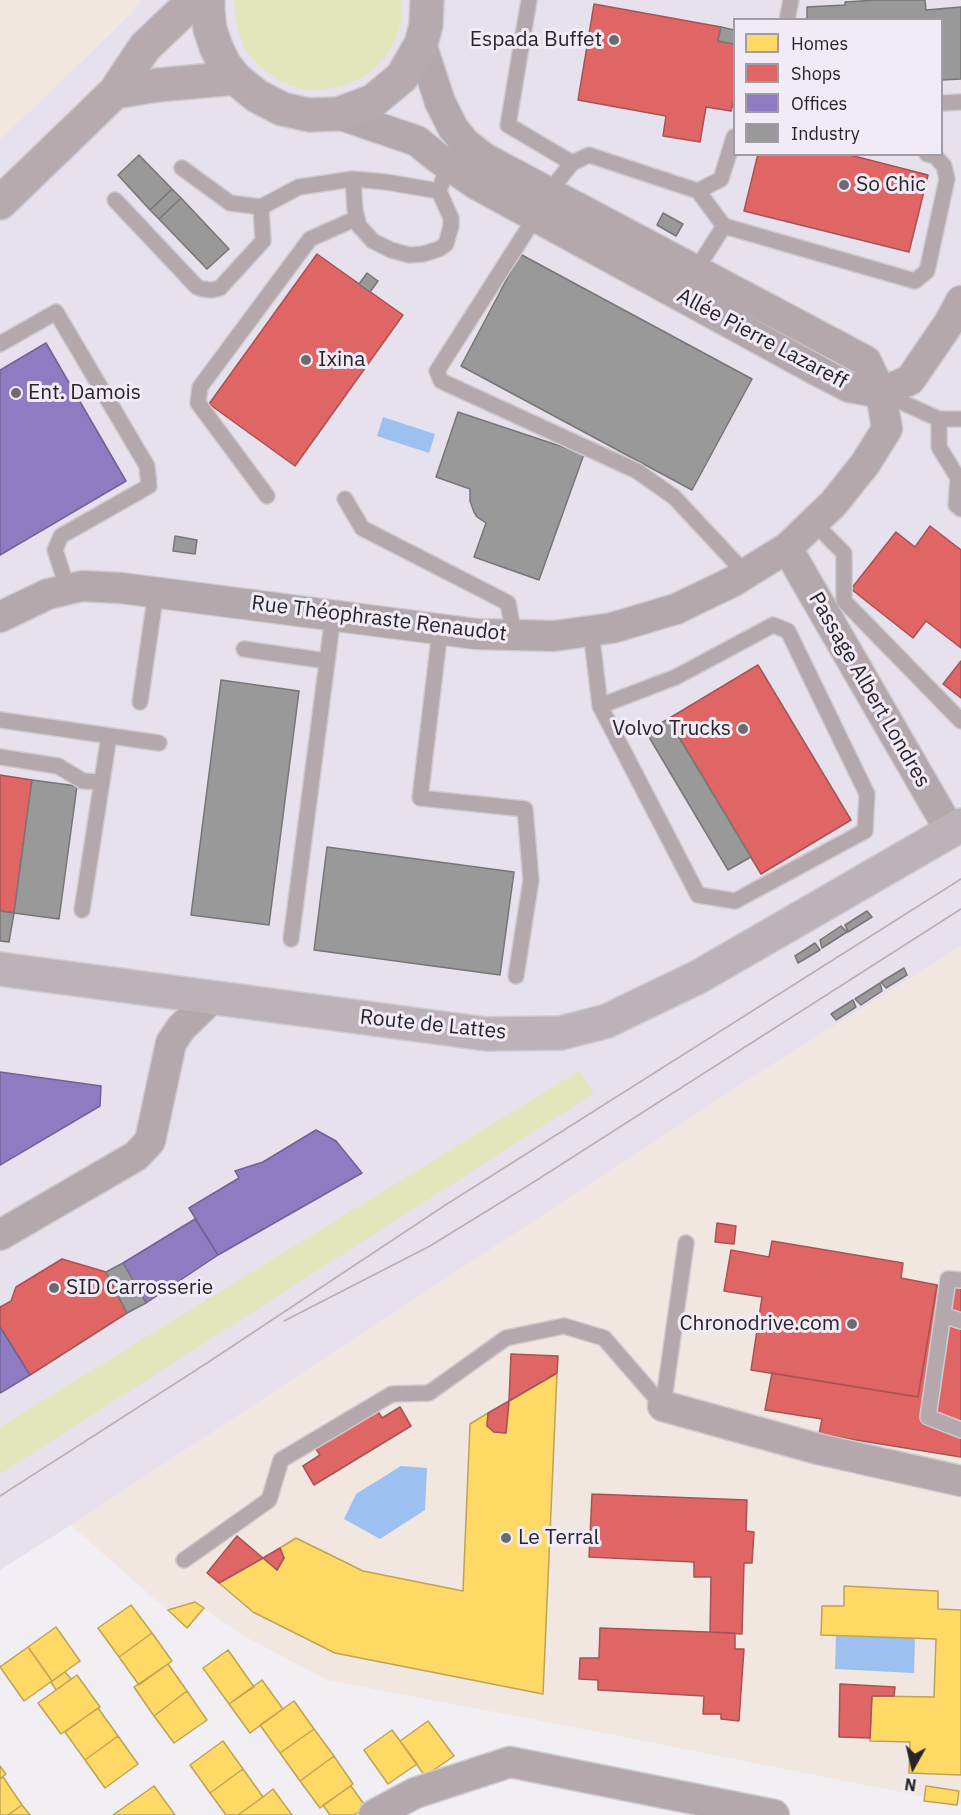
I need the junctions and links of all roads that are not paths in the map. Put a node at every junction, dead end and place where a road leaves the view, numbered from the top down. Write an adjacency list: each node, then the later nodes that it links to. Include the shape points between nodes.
1 (196, 0): 9 (main road, via 145,46)
2 (208, 0): 8 (main road, via 216,47)
3 (427, 0): 7 (main road)
4 (529, 0): 15 (lane, via 508,125)
5 (791, 0): 6 (lane)
6 (787, 18)
7 (421, 44): 12 (main road, via 402,77 373,101); 22 (street, Allée Pierre Lazareff, via 453,128 465,143)
8 (236, 78): 9 (main road); 12 (main road, via 257,96 282,109 309,115)
9 (115, 92): 21 (main road)
10 (961, 102): 11 (lane)
11 (943, 103)
12 (338, 114): 17 (street, Allée Pierre Lazareff, via 417,141)
13 (733, 143): 19 (lane, via 721,179)
14 (935, 156): 25 (lane, via 944,166 947,179 927,271 915,281)
15 (572, 163): 19 (lane, via 589,155); 22 (lane)
16 (182, 168): 23 (lane, via 230,204)
17 (443, 178): 18 (lane, via 386,182); 22 (street, Allée Pierre Lazareff); 24 (lane, via 451,218 449,238 439,249 409,255 391,250 373,241)
18 (353, 179): 23 (lane, via 299,187); 24 (lane)
19 (698, 191): 25 (lane)
20 (115, 200): 23 (lane, via 197,287 212,290 220,288 263,241)
21 (0, 203)
22 (543, 204): 26 (street, Allée Pierre Lazareff); 29 (street, Allée Pierre Lazareff, via 849,387); 37 (lane, via 437,371 441,381 638,471 674,497)
23 (261, 207)
24 (357, 218): 32 (lane, via 310,239 200,387 198,403)
25 (724, 226): 26 (lane)
26 (696, 270): 29 (street, Allée Pierre Lazareff, via 866,361)
27 (961, 301): 29 (street, via 910,380)
28 (0, 344): 38 (lane, via 56,312 147,466 149,486 61,536 55,550)
29 (881, 393): 30 (lane); 35 (street, Rue Théophraste Renaudot, via 887,429 865,464)
30 (939, 419): 31 (lane); 34 (lane, via 939,447 958,478 956,505)
31 (961, 419)
32 (267, 496)
33 (345, 499): 44 (lane, via 362,528 508,603)
34 (961, 509)
35 (813, 522): 36 (street, Rue Théophraste Renaudot); 50 (lane, via 844,552 844,601)
36 (787, 548): 37 (street, Rue Théophraste Renaudot); 55 (street, Passage Albert Londres)
37 (746, 574): 43 (street, Rue Théophraste Renaudot, via 676,609)
38 (68, 590): 39 (street, Rue Théophraste Renaudot, via 82,586); 41 (street, Rue Théophraste Renaudot, via 48,594)
39 (156, 592): 40 (street, Rue Théophraste Renaudot); 47 (lane)
40 (333, 616): 42 (street, Rue Théophraste Renaudot); 46 (lane)
41 (0, 617)
42 (440, 630): 44 (street, Rue Théophraste Renaudot); 59 (lane, via 420,798 525,809 531,880)
43 (591, 631): 44 (street, Rue Théophraste Renaudot, via 554,636); 48 (lane)
44 (514, 635)
45 (244, 649): 46 (lane)
46 (327, 661): 57 (lane)
47 (140, 702)
48 (600, 706): 48 (lane, via 698,895 735,901 865,831 867,794 788,631 773,625 676,677)
49 (0, 720): 51 (lane)
50 (961, 722)
51 (109, 736): 52 (lane); 54 (lane)
52 (159, 743)
53 (0, 757): 54 (lane, via 58,766 83,782)
54 (102, 782): 56 (lane)
55 (956, 828): 60 (street, Route de Lattes, via 700,976 607,1021 561,1032 486,1034)
56 (82, 910)
57 (291, 939)
58 (0, 969): 60 (street, Route de Lattes)
59 (516, 976)
60 (212, 998): 61 (street, via 171,1042 150,1141 136,1156)
61 (0, 1235)
62 (686, 1243): 66 (lane)
63 (961, 1280): 64 (lane, via 948,1278)
64 (943, 1315): 65 (lane); 67 (lane, via 928,1417)
65 (961, 1321)
66 (663, 1406): 68 (street, via 818,1449); 69 (lane, via 604,1338 564,1326 506,1338 429,1393 392,1394 281,1460 269,1500)
67 (961, 1430)
68 (961, 1481)
69 (184, 1560)
70 (374, 1815): 71 (street, via 415,1793 510,1762)
71 (774, 1815)

